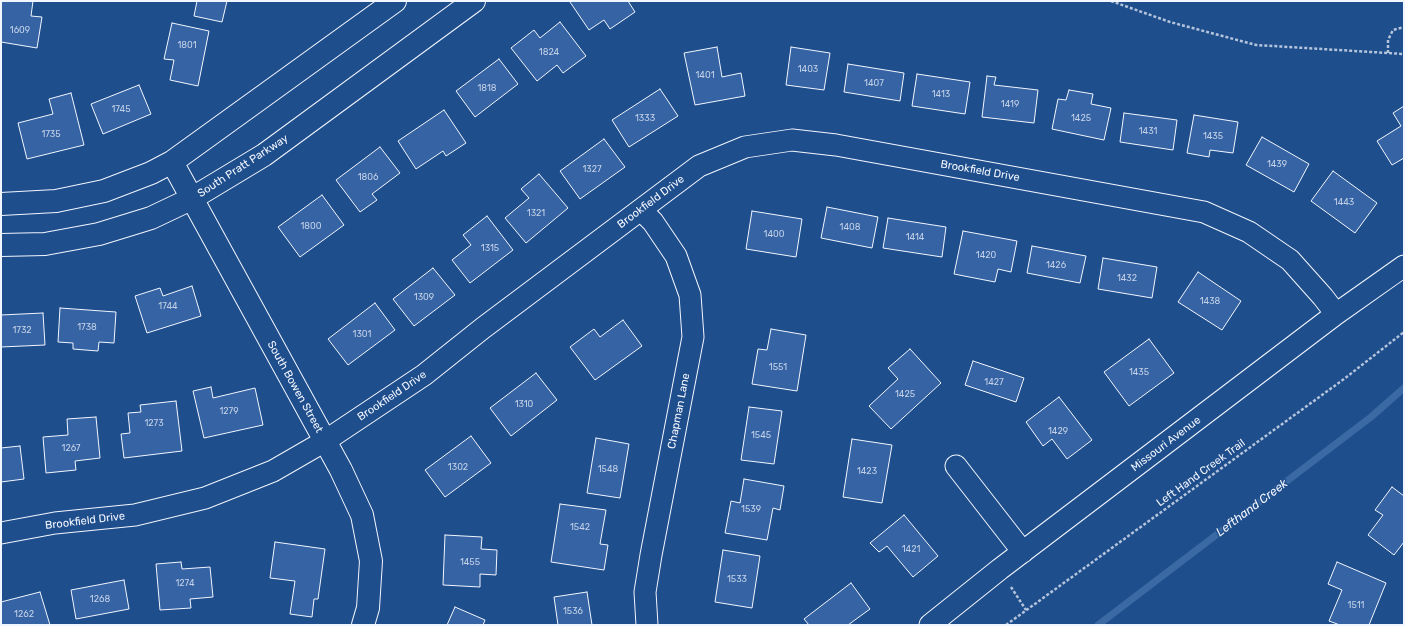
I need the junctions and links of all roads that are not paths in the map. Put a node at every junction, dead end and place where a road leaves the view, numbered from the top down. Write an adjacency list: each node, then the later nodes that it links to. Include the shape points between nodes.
1 (395, 1): 3 (street)
2 (474, 1): 4 (street, South Pratt Parkway, via 264,155)
3 (172, 162): 4 (street, South Bowen Street); 5 (street, via 104,191 56,201)
4 (191, 199): 7 (street, South Pratt Parkway, via 151,218 99,234 46,244); 10 (street, South Bowen Street)
5 (1, 204)
6 (641, 210): 9 (street, Brookfield Drive, via 699,166 745,147 792,140 836,145 1204,212 1249,232 1290,260); 10 (street, Brookfield Drive, via 424,374); 15 (street, Chapman Lane, via 653,222 676,256 690,295 694,337 645,592)
7 (1, 244)
8 (1404, 266): 9 (street, Missouri Avenue)
9 (1336, 314): 13 (street, Missouri Avenue)
10 (325, 441): 12 (street, Brookfield Drive, via 273,471 205,498 135,515 55,523); 14 (street, South Bowen Street, via 362,515 371,561 368,608)
11 (956, 466): 13 (street)
12 (1, 533)
13 (1022, 552): 16 (street, Missouri Avenue)
14 (363, 625)
15 (647, 625)
16 (930, 625)

